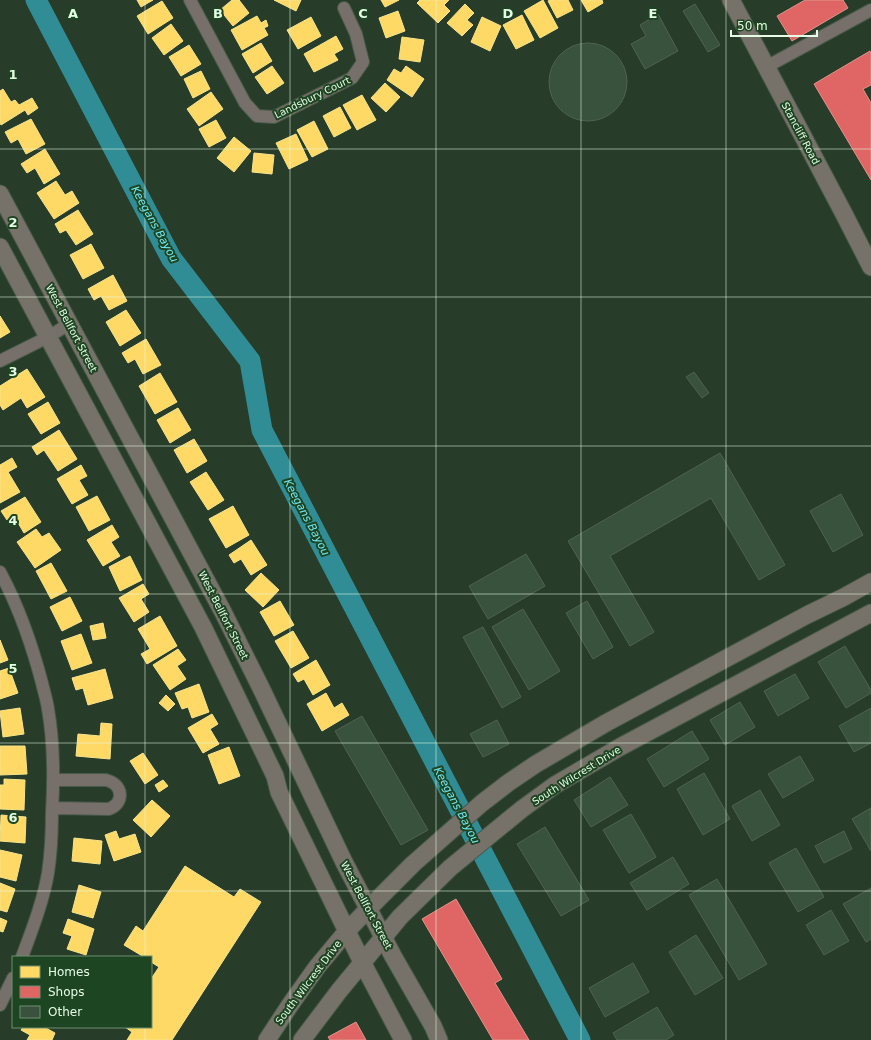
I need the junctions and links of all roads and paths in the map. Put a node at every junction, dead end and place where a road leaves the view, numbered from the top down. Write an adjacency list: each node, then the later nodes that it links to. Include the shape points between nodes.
1 (190, 0): 3 (street, Landsbury Court, via 245,103 257,116 274,117 352,78 363,62 356,34)
2 (731, 0): 5 (main road, Stancliff Road)
3 (344, 8)
4 (871, 10): 5 (street)
5 (766, 67): 8 (main road, Stancliff Road)
6 (0, 194): 9 (main road, West Bellfort Street)
7 (0, 247): 10 (main road)
8 (871, 267)
9 (69, 324): 10 (street); 12 (main road, West Bellfort Street)
10 (48, 336): 11 (street); 13 (main road)
11 (0, 361)
12 (178, 528): 13 (main road); 20 (main road, West Bellfort Street, via 223,612)
13 (156, 542): 21 (main road, via 203,627)
14 (0, 572): 22 (street, via 20,614 37,663 48,709)
15 (871, 582): 16 (main road)
16 (844, 597): 17 (main road); 18 (main road)
17 (864, 616): 19 (main road, South Wilcrest Drive)
18 (606, 723): 19 (main road); 24 (main road, South Wilcrest Drive, via 536,764 482,803)
19 (620, 747): 26 (main road, South Wilcrest Drive, via 555,785 522,808 456,864 400,917)
20 (297, 764): 21 (main road); 24 (main road, West Bellfort Street)
21 (275, 776): 25 (main road, via 279,792)
22 (54, 780): 23 (street); 23 (street, via 106,780 116,785 120,796 118,803 109,809)
23 (53, 808): 27 (street, via 48,874 34,926)
24 (368, 908): 25 (main road, South Wilcrest Drive); 26 (main road, West Bellfort Street)
25 (347, 931): 28 (main road); 31 (main road, South Wilcrest Drive, via 317,967)
26 (384, 936): 28 (main road, South Wilcrest Drive); 34 (main road, West Bellfort Street)
27 (22, 956)
28 (362, 962): 32 (main road, South Wilcrest Drive); 33 (main road)
29 (12, 980): 30 (street)
30 (0, 1005)
31 (267, 1040)
32 (302, 1040)
33 (404, 1040)
34 (439, 1040)

